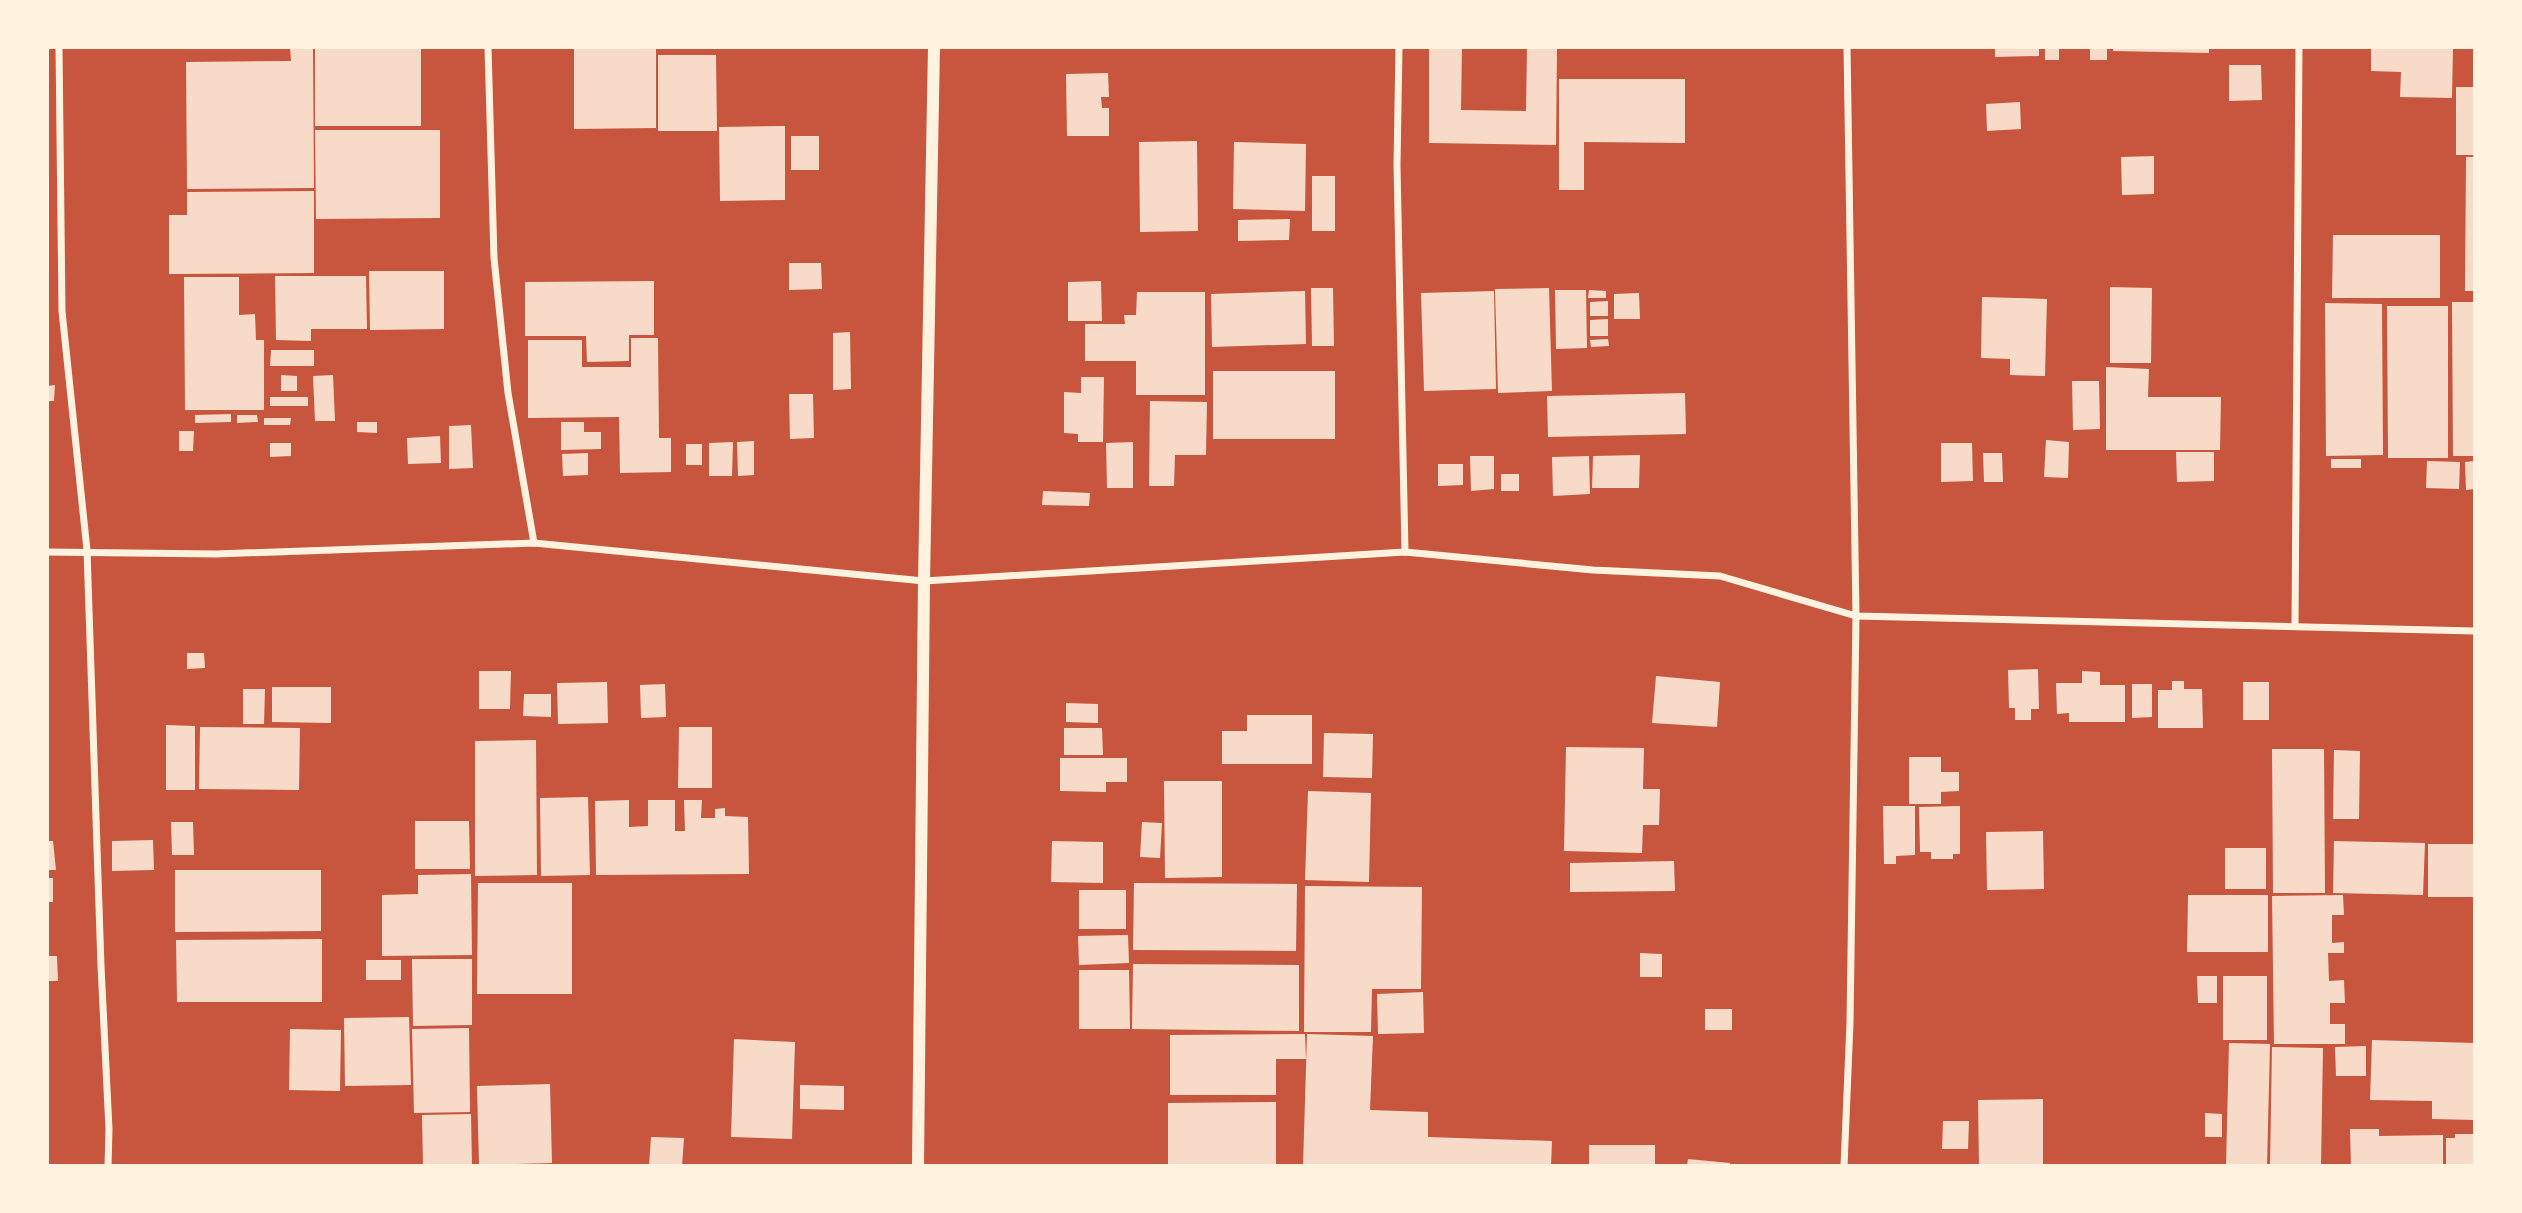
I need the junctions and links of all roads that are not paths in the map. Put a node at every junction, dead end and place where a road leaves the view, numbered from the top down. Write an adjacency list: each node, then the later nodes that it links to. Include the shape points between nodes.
1 (59, 47): 9 (street, via 62,311)
2 (488, 47): 7 (street, via 494,258 508,393)
3 (934, 47): 11 (street)
4 (1399, 47): 10 (street)
5 (1847, 47): 12 (street)
6 (2299, 47): 13 (street)
7 (534, 543): 9 (street, via 216,554); 11 (street)
8 (47, 551): 9 (street)
9 (87, 551): 15 (street)
10 (1405, 552): 11 (street); 12 (street, via 1593,570 1720,576)
11 (924, 581): 16 (street)
12 (1856, 616): 13 (street); 17 (street)
13 (2295, 625): 14 (street)
14 (2475, 631)
15 (108, 1166)
16 (918, 1166)
17 (1844, 1166)

